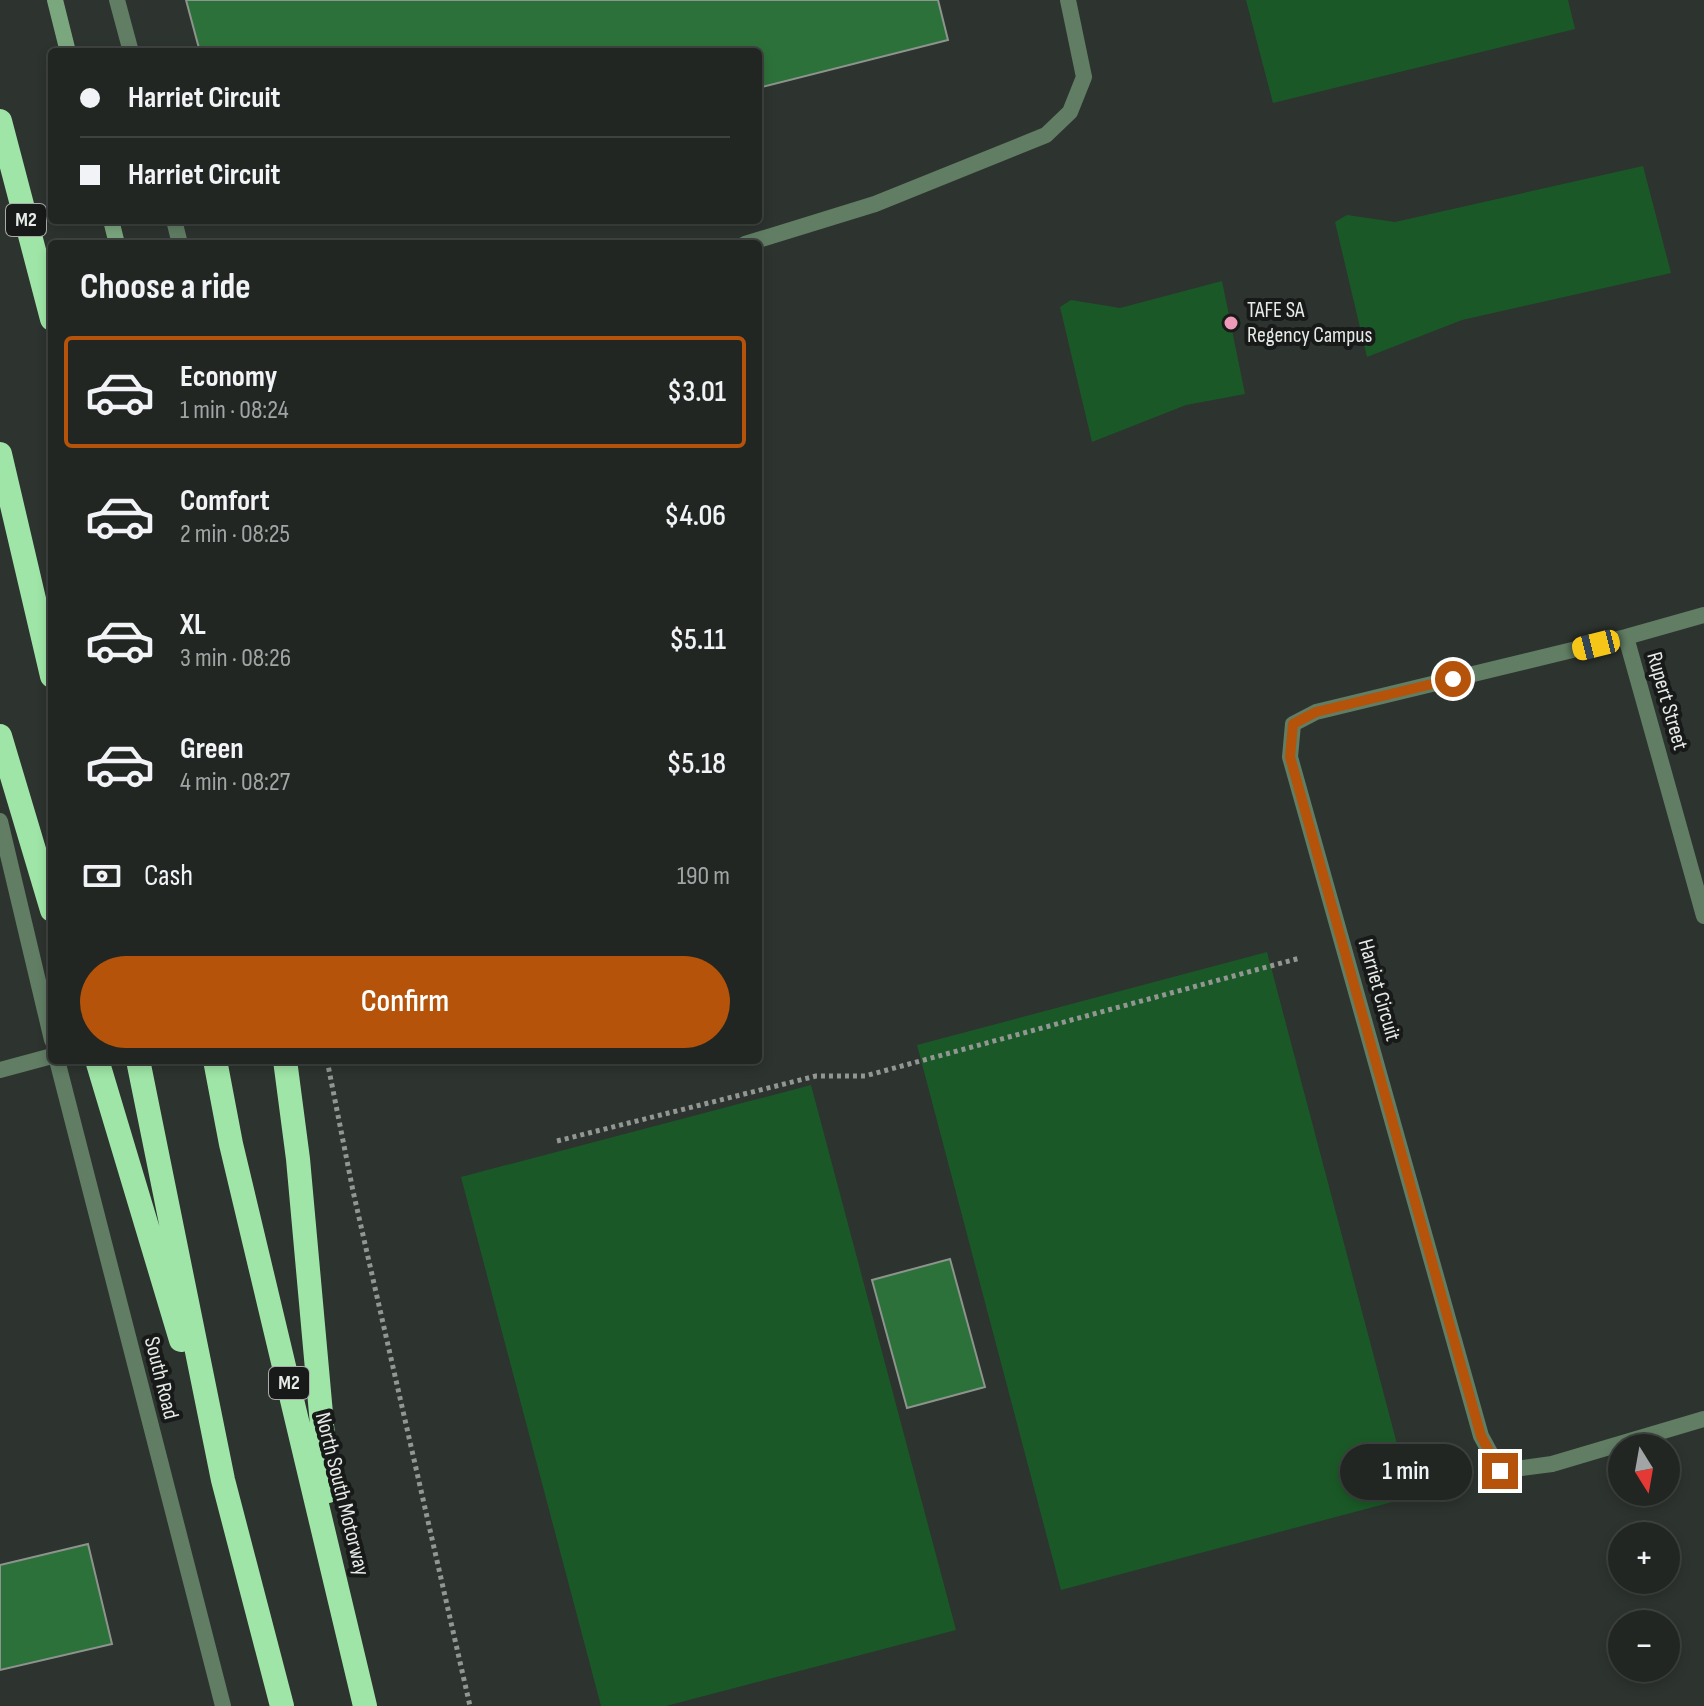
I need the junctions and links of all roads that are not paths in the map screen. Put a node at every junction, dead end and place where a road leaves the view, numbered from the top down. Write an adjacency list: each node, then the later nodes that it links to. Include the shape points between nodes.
1 (55, 0): 4 (main road)
2 (117, 0): 5 (street)
3 (1068, 0): 7 (street, via 1084,77 1070,112 1046,135 875,204)
4 (67, 48)
5 (130, 48)
6 (0, 121): 8 (highway, M2)
7 (758, 240)
8 (48, 304)
9 (0, 454): 12 (highway)
10 (1704, 615): 11 (street, Harriet Circuit)
11 (1626, 637): 16 (street, Rupert Street); 25 (street, Harriet Circuit, via 1316,712 1293,724 1290,757 1481,1436 1500,1471 1552,1464)
12 (48, 659)
13 (0, 736): 15 (highway)
14 (0, 821): 17 (street)
15 (48, 897)
16 (1704, 916)
17 (48, 1023)
18 (48, 1057): 24 (street)
19 (58, 1064): 28 (street, South Road)
20 (98, 1064): 26 (highway)
21 (139, 1064): 26 (highway)
22 (216, 1064): 27 (highway, North South Motorway / M2)
23 (286, 1064): 27 (highway, M2)
24 (0, 1070)
25 (1704, 1419)
26 (223, 1480): 29 (highway)
27 (335, 1573): 30 (highway, North South Motorway / M2)
28 (223, 1706)
29 (282, 1706)
30 (365, 1706)

